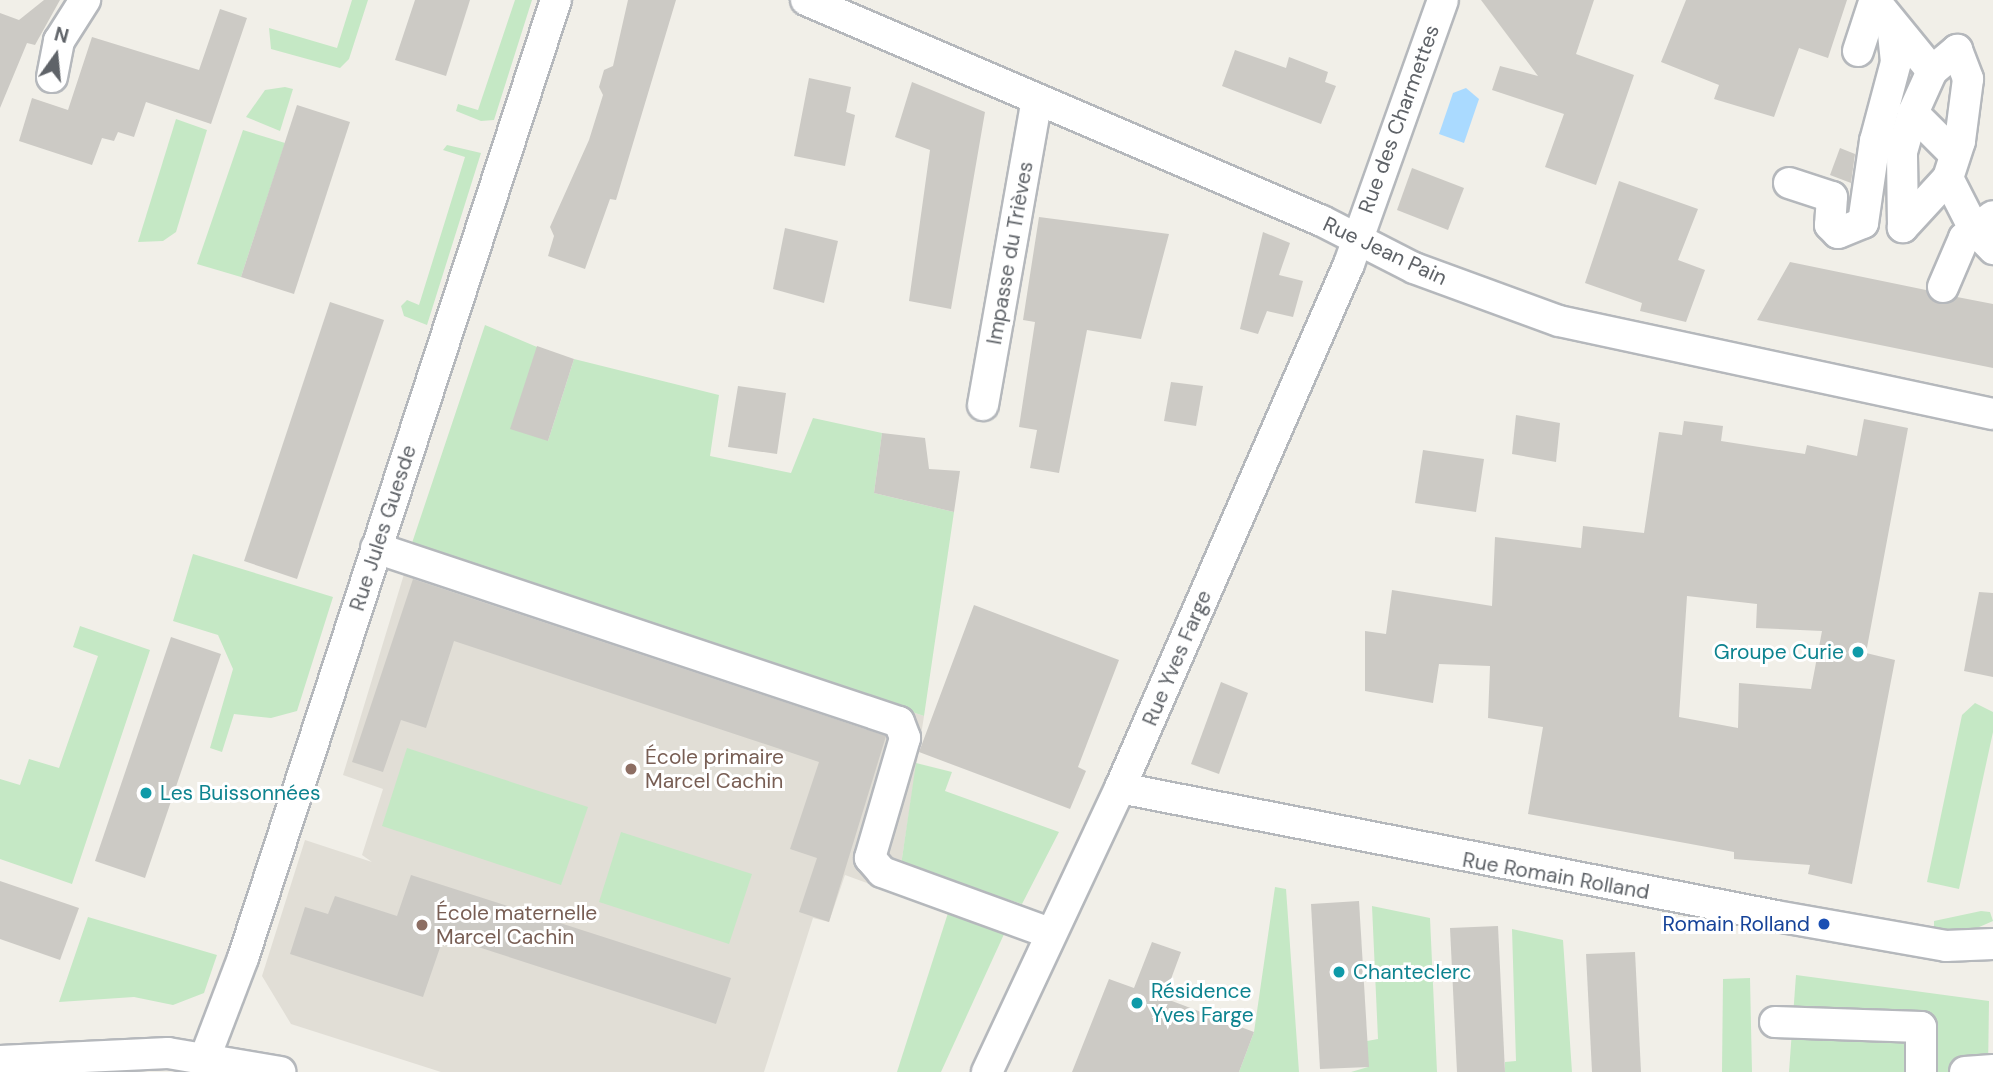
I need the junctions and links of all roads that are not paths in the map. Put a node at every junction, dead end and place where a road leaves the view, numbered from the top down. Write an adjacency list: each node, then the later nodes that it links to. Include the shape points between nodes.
1 (85, 0): 8 (street, via 58,41)
2 (556, 0): 18 (street, Rue Jules Guesde)
3 (806, 0): 9 (street, Rue Jean Pain)
4 (1443, 0): 14 (street, Rue des Charmettes)
5 (1885, 9): 6 (street); 7 (street); 12 (street, via 1896,62 1875,141 1863,223 1838,233 1830,225 1832,197)
6 (1858, 51)
7 (1932, 71): 10 (street); 11 (street, via 1957,50 1968,79)
8 (52, 77)
9 (1037, 100): 14 (street, Rue Jean Pain); 16 (street, Impasse du Trièves)
10 (1913, 113): 11 (street); 11 (street, via 1902,152 1903,227)
11 (1952, 167): 13 (street)
12 (1788, 183)
13 (1987, 232): 15 (street, via 1951,261)
14 (1356, 239): 17 (street, Rue Jean Pain, via 1474,291 1625,340); 19 (street, Rue Yves Farge)
15 (1943, 287)
16 (983, 405)
17 (1993, 414)
18 (376, 548): 20 (street, via 899,722 905,738 870,858 882,872); 23 (street, Rue Jules Guesde)
19 (1121, 788): 20 (street, Rue Yves Farge); 21 (street, Rue Romain Rolland, via 1776,916 1946,946)
20 (1050, 933): 27 (street, Rue Yves Farge)
21 (1993, 944)
22 (1775, 1022): 28 (street, via 1921,1027)
23 (206, 1055): 24 (street, via 76,1054); 26 (street)
24 (0, 1060)
25 (1993, 1070): 29 (street)
26 (280, 1072)
27 (987, 1072)
28 (1920, 1072)
29 (1965, 1072)

